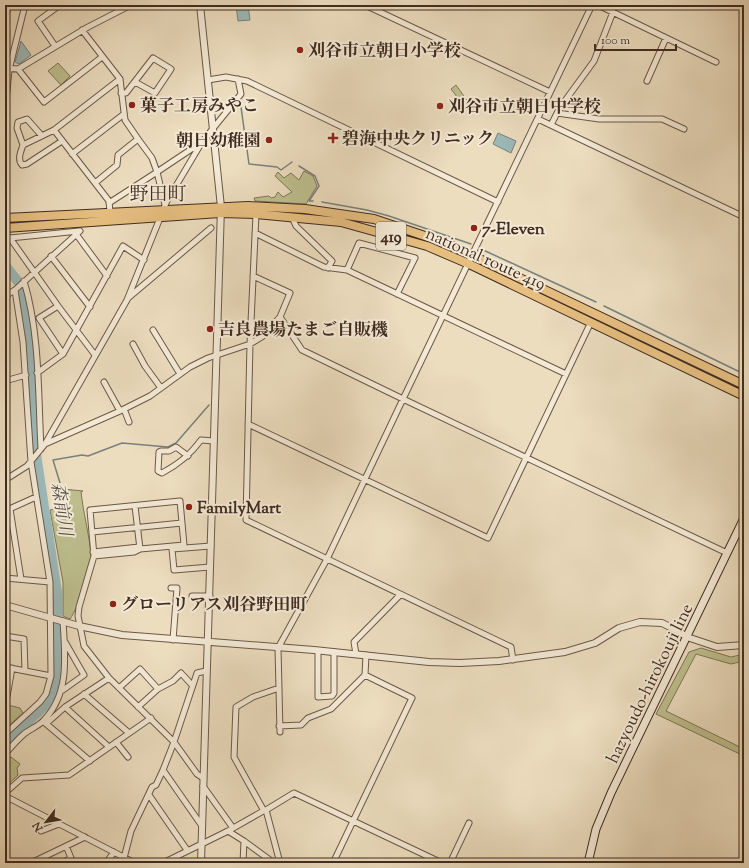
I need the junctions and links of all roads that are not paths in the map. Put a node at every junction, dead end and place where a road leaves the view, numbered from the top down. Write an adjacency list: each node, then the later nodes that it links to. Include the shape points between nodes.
1 (25, 5): 14 (street)
2 (60, 5): 11 (street, via 38,21)
3 (131, 5): 9 (street)
4 (200, 5): 18 (street)
5 (365, 5): 21 (street)
6 (592, 5): 21 (street)
7 (598, 5): 8 (street)
8 (613, 12): 10 (street); 24 (street, via 594,61)
9 (82, 30): 11 (street); 12 (street)
10 (666, 38): 13 (street); 19 (street)
11 (55, 46): 15 (street)
12 (102, 56): 15 (street, via 44,102); 16 (street)
13 (716, 62)
14 (7, 67): 15 (street); 23 (street)
15 (18, 69)
16 (120, 79): 22 (street); 30 (street)
17 (238, 79): 18 (street); 28 (street, via 241,94); 39 (street, via 247,81)
18 (208, 80): 28 (street)
19 (647, 81)
20 (136, 82): 20 (street, via 152,58 170,69 154,93); 22 (street, via 126,93)
21 (550, 92): 26 (street)
22 (122, 93): 25 (street)
23 (5, 112)
24 (557, 113): 27 (street); 29 (street, via 599,119 662,119)
25 (124, 114): 32 (street, via 125,120); 36 (street)
26 (538, 119): 27 (street); 39 (street)
27 (551, 125): 46 (street)
28 (213, 129): 34 (street); 41 (street)
29 (684, 129)
30 (54, 130): 31 (street); 33 (street)
31 (42, 136): 35 (street); 35 (street, via 27,118 18,122 16,128)
32 (138, 139): 37 (street, via 152,158); 38 (street, via 118,155 117,165)
33 (62, 140): 35 (street, via 22,165 20,154); 36 (street)
34 (202, 142): 37 (street); 42 (street)
35 (23, 145)
36 (72, 154): 38 (street)
37 (157, 172): 40 (street); 42 (street)
38 (95, 183): 40 (street)
39 (498, 202): 54 (street)
40 (109, 203): 43 (street)
41 (221, 210): 42 (highway, national route 419 / 419); 44 (highway, national route 419 / 419); 54 (highway, national route 419 / 419, via 248,206 305,209 374,219 446,243); 79 (street)
42 (163, 211): 43 (highway, national route 419 / 419); 48 (highway, national route 419 / 419); 56 (street)
43 (110, 212): 47 (highway, national route 419 / 419)
44 (256, 214): 45 (highway, national route 419 / 419); 51 (street)
45 (292, 217): 57 (highway, national route 419 / 419, via 341,222 428,246); 58 (street, via 296,226 332,261)
46 (744, 217)
47 (5, 218)
48 (5, 228)
49 (211, 228): 67 (street)
50 (5, 233): 53 (street)
51 (255, 233): 58 (street); 62 (street)
52 (76, 234): 53 (street, via 80,231); 55 (street); 61 (street)
53 (10, 238): 60 (street)
54 (472, 255): 57 (street); 86 (highway, national route 419 / 419)
55 (51, 256): 60 (street); 69 (street)
56 (144, 260): 61 (street, via 123,246); 67 (street)
57 (469, 264): 70 (street); 72 (highway, national route 419 / 419)
58 (328, 268): 59 (street)
59 (347, 270): 65 (street); 65 (street, via 359,243 414,258)
60 (34, 271): 63 (street); 68 (street)
61 (107, 276): 69 (street)
62 (253, 276): 71 (street, via 290,293); 76 (street)
63 (24, 281): 64 (street); 80 (street, via 30,300)
64 (15, 290): 66 (street); 83 (street)
65 (397, 294): 70 (street)
66 (5, 296)
67 (127, 300): 78 (street)
68 (58, 306): 74 (street); 77 (street, via 39,318)
69 (90, 307): 74 (street)
70 (444, 315): 82 (street); 89 (street)
71 (280, 318): 76 (street, via 263,336); 89 (street, via 302,350)
72 (591, 322): 82 (street); 88 (highway, national route 419 / 419)
73 (153, 330): 81 (street)
74 (76, 331): 77 (street); 78 (street)
75 (133, 344): 87 (street)
76 (250, 344): 79 (street); 92 (street)
77 (63, 354): 80 (street)
78 (95, 355): 94 (street)
79 (217, 355): 81 (street); 93 (street)
80 (37, 373): 95 (street)
81 (180, 374): 87 (street)
82 (566, 374): 98 (street)
83 (26, 375): 84 (street); 99 (street)
84 (5, 381)
85 (104, 382): 90 (street)
86 (744, 385)
87 (161, 388): 90 (street)
88 (744, 396)
89 (403, 399): 98 (street); 100 (street)
90 (122, 410): 91 (street); 94 (street)
91 (129, 422)
92 (248, 424): 100 (street); 113 (street, via 246,520)
93 (214, 441): 97 (street, via 202,440); 109 (street)
94 (45, 444): 95 (street)
95 (41, 450): 99 (street)
96 (5, 453): 101 (street)
97 (188, 456): 97 (street, via 162,472 158,471 159,452 176,447)
98 (527, 458): 100 (street, via 488,538); 111 (street)
99 (30, 462): 101 (street); 102 (street)
100 (365, 479): 113 (street)
101 (6, 480)
102 (36, 497): 104 (street); 117 (street)
103 (135, 506): 106 (street, via 180,501); 107 (street); 108 (street, via 90,510)
104 (7, 510): 116 (street)
105 (744, 518): 111 (main road, hazyoudo-hirokouji line)
106 (182, 523): 107 (street); 110 (street, via 184,545)
107 (137, 528): 108 (street); 110 (street)
108 (92, 532): 112 (street)
109 (211, 546): 114 (street); 114 (street, via 172,549 174,570)
110 (140, 548): 112 (street, via 134,552)
111 (727, 553): 127 (main road, hazyoudo-hirokouji line)
112 (94, 554): 125 (street, via 79,607)
113 (327, 559): 119 (street); 132 (street)
114 (210, 567): 121 (street)
115 (5, 578): 116 (street)
116 (20, 579): 117 (street)
117 (50, 582): 123 (street)
118 (171, 588): 128 (street, via 177,588)
119 (400, 595): 135 (street, via 354,642); 137 (street, via 510,647)
120 (192, 596): 121 (street)
121 (210, 596): 130 (street)
122 (5, 605): 123 (street)
123 (51, 618): 124 (street); 143 (street)
124 (64, 621): 125 (street); 129 (street)
125 (79, 626): 128 (street, via 122,636); 144 (street, via 84,646)
126 (5, 636): 140 (street, via 24,639)
127 (687, 638): 131 (street, via 717,647); 137 (street, via 662,623 640,622 619,628 601,640 581,648); 198 (main road, hazyoudo-hirokouji line, via 611,793 596,829)
128 (173, 640): 130 (street)
129 (64, 642): 149 (street); 149 (street, via 84,675)
130 (209, 643): 132 (street); 141 (street)
131 (744, 645)
132 (278, 648): 133 (street); 147 (street)
133 (318, 651): 134 (street); 134 (street, via 318,697 332,696 334,693)
134 (334, 652): 135 (street)
135 (356, 654): 136 (street)
136 (366, 655): 137 (street, via 429,662); 142 (street)
137 (513, 660)
138 (5, 667): 139 (street)
139 (12, 668): 140 (street); 153 (street)
140 (25, 671): 143 (street)
141 (206, 671): 145 (street, via 197,672); 167 (street)
142 (365, 674): 156 (street, via 330,709 308,718 301,726); 173 (street, via 412,698)
143 (50, 676): 159 (street, via 46,694 40,702)
144 (110, 678): 146 (street); 150 (street)
145 (192, 685): 148 (street, via 181,673); 161 (street, via 184,718)
146 (119, 688): 148 (street, via 140,669); 152 (street)
147 (279, 688): 156 (street); 172 (street, via 253,697 236,707 234,757)
148 (158, 689): 152 (street)
149 (63, 690): 155 (street)
150 (84, 694): 151 (street); 158 (street)
151 (65, 707): 155 (street); 162 (street)
152 (138, 707): 154 (street)
153 (5, 708)
154 (151, 718): 158 (street); 161 (street)
155 (45, 722): 163 (street, via 24,734); 165 (street)
156 (279, 726): 157 (street)
157 (280, 732)
158 (129, 733): 160 (street)
159 (5, 734)
160 (116, 742): 162 (street); 164 (street)
161 (174, 742): 166 (street); 167 (street, via 197,774)
162 (109, 747): 165 (street)
163 (5, 754)
164 (128, 757)
165 (90, 761): 169 (street, via 69,775 22,778)
166 (163, 770): 170 (street); 176 (street)
167 (203, 778): 168 (street)
168 (203, 786): 176 (street); 177 (street)
169 (5, 793)
170 (149, 795): 183 (street); 185 (street, via 131,831)
171 (5, 796): 175 (street)
172 (265, 810): 173 (street, via 294,793); 177 (street); 194 (street)
173 (353, 820): 195 (street); 196 (street)
174 (469, 823): 197 (street)
175 (59, 824): 178 (street); 179 (street)
176 (202, 826): 181 (street)
177 (231, 830): 180 (street); 181 (street)
178 (40, 831)
179 (84, 837): 182 (street); 184 (street)
180 (244, 841): 192 (street); 193 (street)
181 (202, 844): 183 (street); 191 (street)
182 (66, 846): 186 (street); 187 (street, via 71,858)
183 (187, 850): 190 (street)
184 (114, 852): 185 (street); 188 (street)
185 (124, 858): 189 (street)
186 (31, 863)
187 (62, 863)
188 (106, 863)
189 (135, 863)
190 (163, 863)
191 (201, 863)
192 (243, 863)
193 (274, 863)
194 (280, 863)
195 (333, 863)
196 (442, 863)
197 (450, 863)
198 (588, 863)

